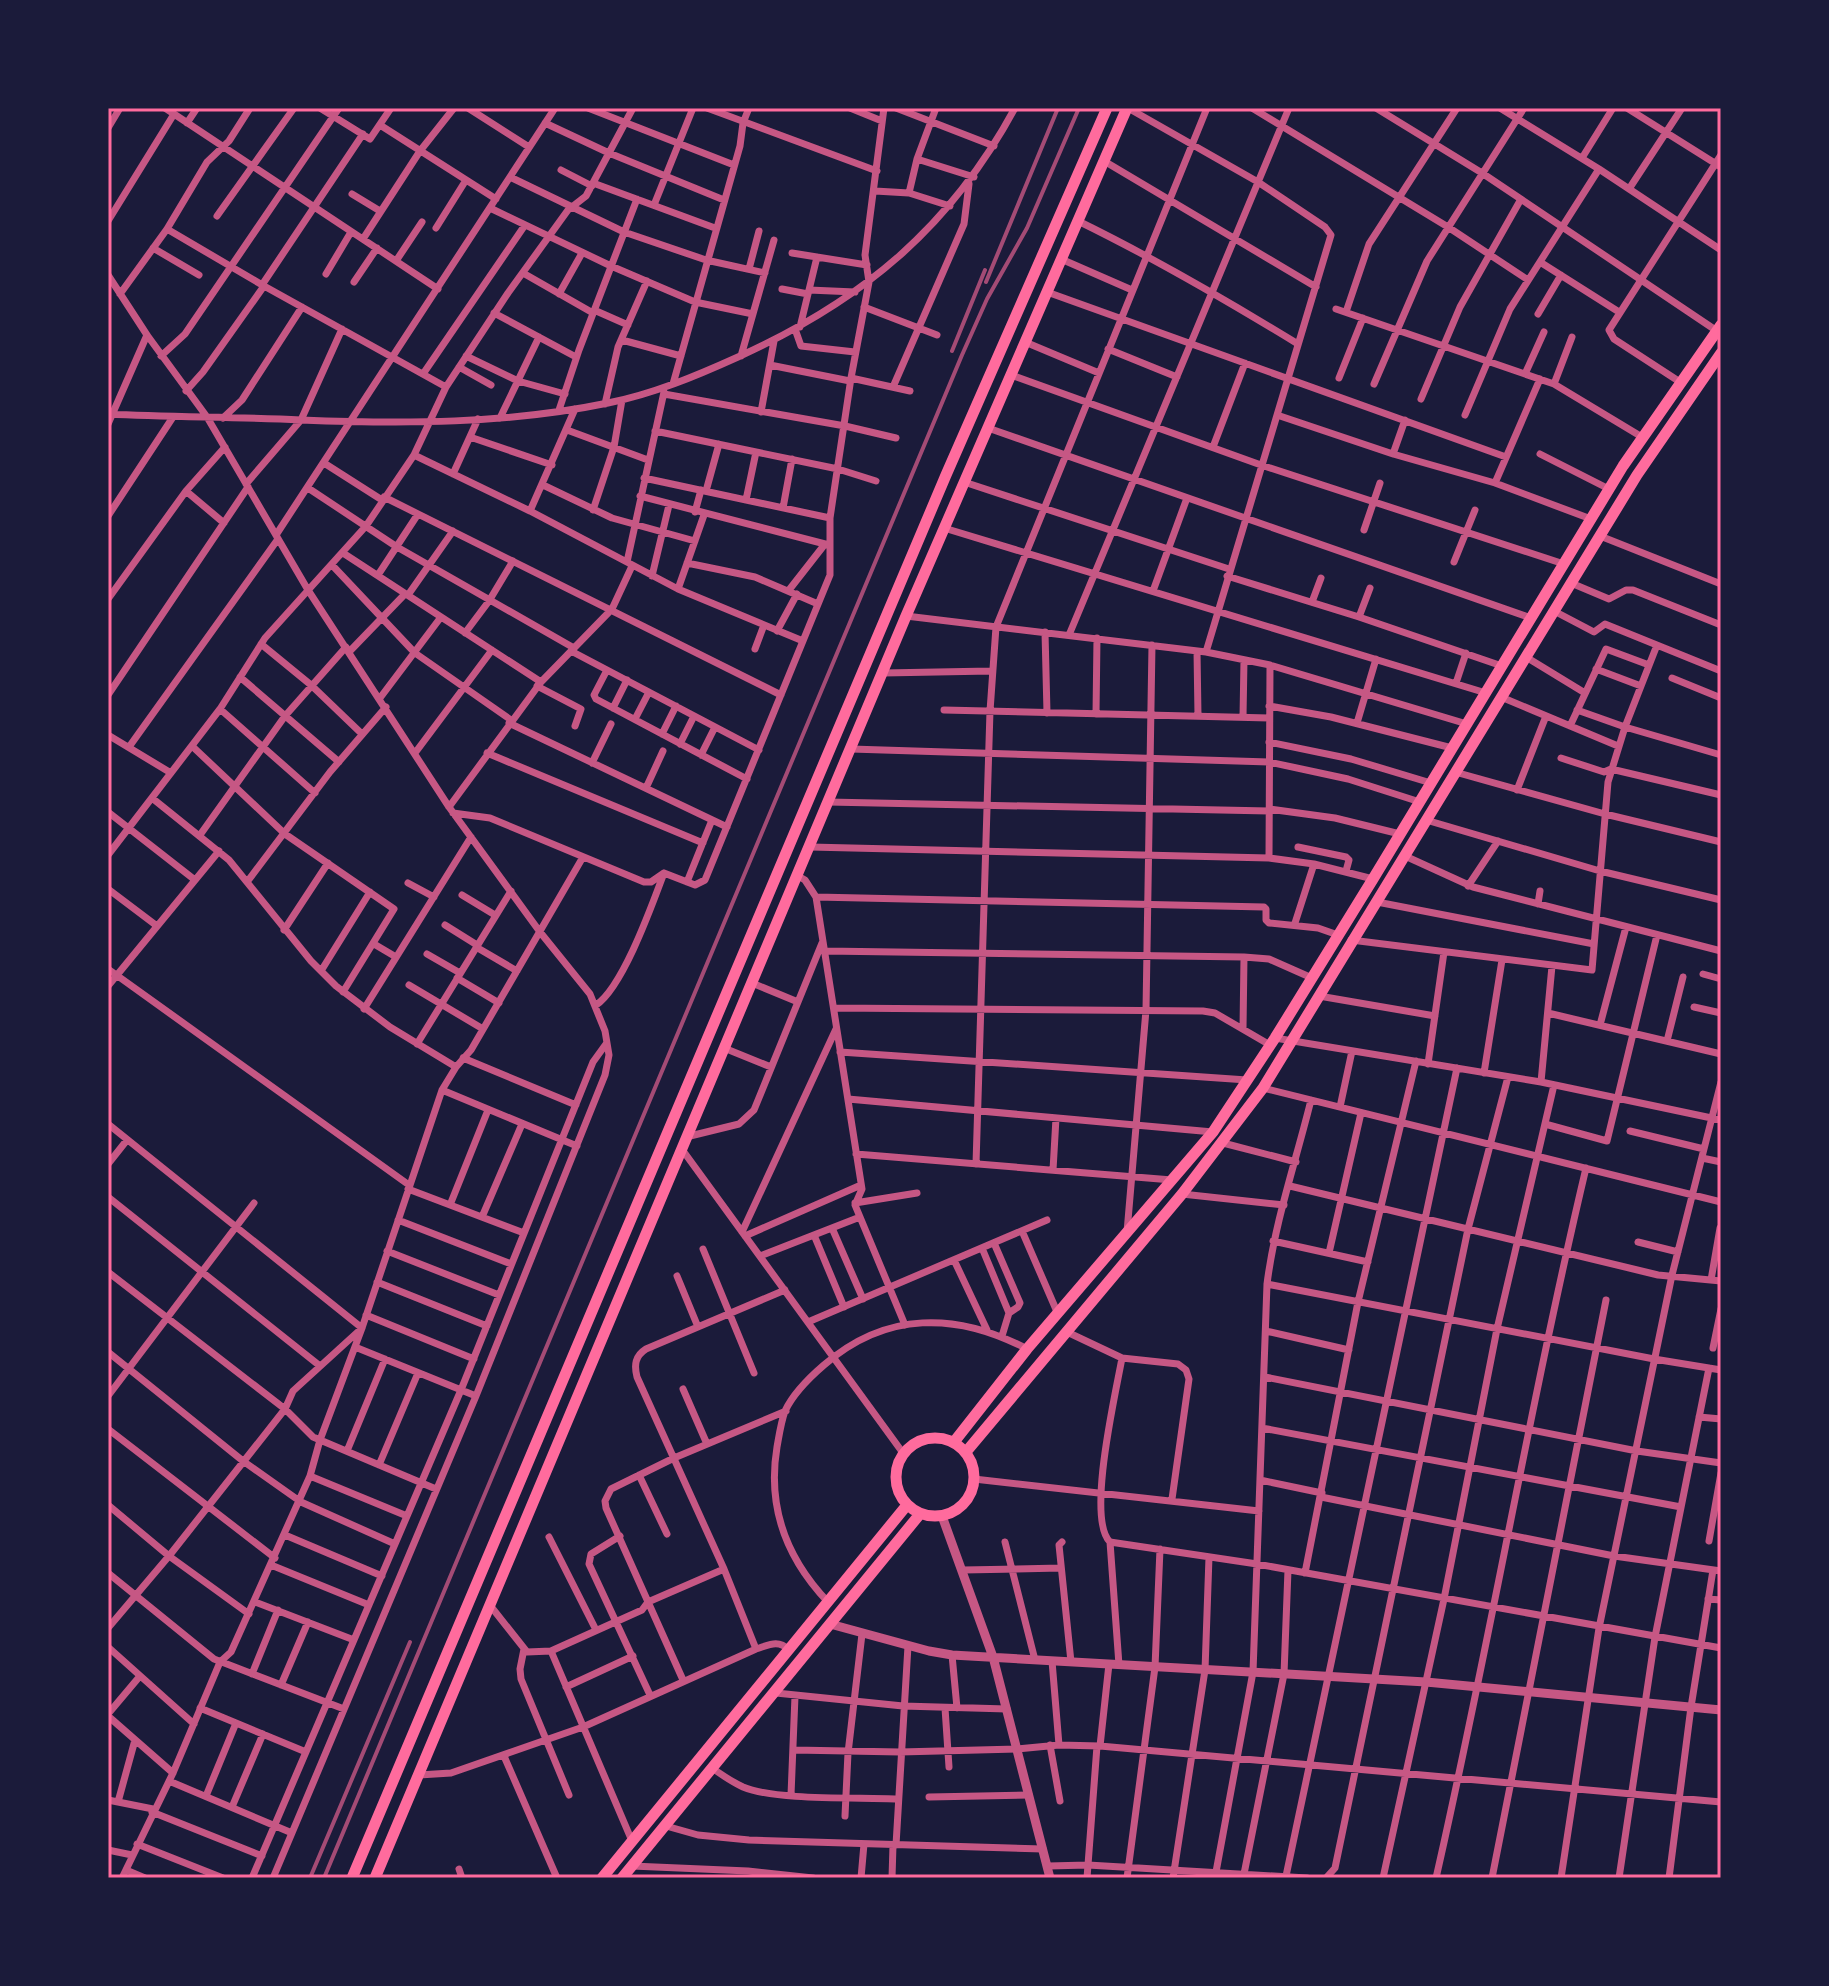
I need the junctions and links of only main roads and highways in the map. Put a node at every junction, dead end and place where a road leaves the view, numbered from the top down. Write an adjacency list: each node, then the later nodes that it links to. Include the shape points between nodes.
1 (1107, 108): 11 (main road, via 946,475)
2 (1127, 108): 12 (main road, via 906,616)
3 (1719, 328): 5 (main road)
4 (1719, 359): 6 (main road)
5 (1623, 466): 6 (main road); 7 (main road, via 1213,1132)
6 (1637, 475): 8 (main road, via 1263,1088 1182,1194)
7 (954, 1442): 8 (main road); 9 (main road, via 930,1438 903,1453 895,1480)
8 (966, 1452): 10 (main road, via 974,1479 964,1504 942,1516)
9 (907, 1505): 10 (main road); 13 (main road)
10 (920, 1514): 14 (main road)
11 (352, 1878)
12 (375, 1878)
13 (602, 1878)
14 (622, 1878)

